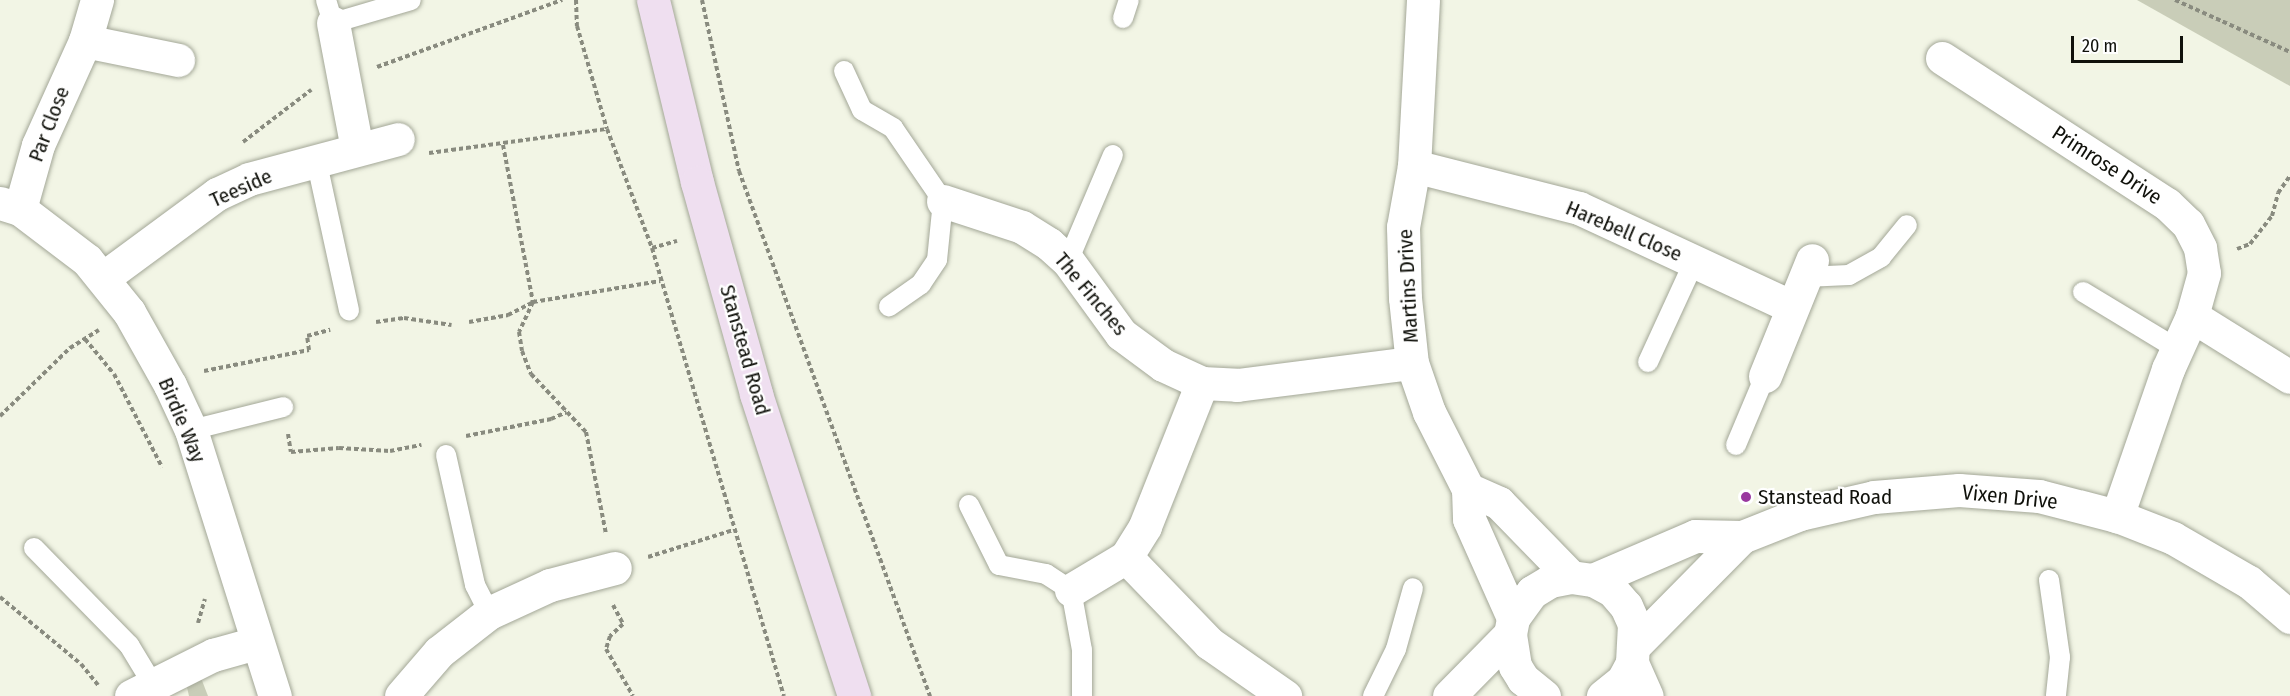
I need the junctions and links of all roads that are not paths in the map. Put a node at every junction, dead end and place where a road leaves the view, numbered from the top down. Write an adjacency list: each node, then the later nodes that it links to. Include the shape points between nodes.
1 (97, 0): 6 (street, Par Close)
2 (411, 0): 5 (lane)
3 (653, 0): 56 (main road, Stanstead Road, via 697,182 756,394)
4 (1423, 0): 14 (street, Martins Drive)
5 (329, 12): 11 (street)
6 (85, 41): 8 (street); 16 (street, Par Close)
7 (1942, 58): 25 (street, Primrose Drive, via 2167,204 2188,224 2204,273)
8 (178, 60)
9 (844, 71): 15 (lane, via 862,110 893,128)
10 (398, 139): 11 (street, Teeside)
11 (357, 149): 13 (street, Teeside)
12 (1113, 155): 18 (lane)
13 (316, 159): 21 (street, Teeside, via 249,179 218,194); 26 (lane)
14 (1414, 166): 19 (street, Harebell Close, via 1579,208); 29 (street, Martins Drive, via 1403,227)
15 (942, 201): 18 (street, The Finches, via 1022,227); 23 (lane, via 937,260 921,284)
16 (10, 206): 21 (street, Birdie Way, via 59,237)
17 (1907, 225): 20 (lane, via 1881,257 1849,275)
18 (1068, 261): 32 (street, The Finches, via 1121,334 1163,364)
19 (1694, 262): 24 (street, Harebell Close); 28 (lane)
20 (1809, 268): 24 (street)
21 (103, 278): 34 (street, Birdie Way, via 129,312)
22 (2083, 292): 27 (lane)
23 (889, 306)
24 (1792, 307): 30 (street)
25 (2192, 316): 27 (street, Primrose Drive); 31 (street)
26 (345, 319)
27 (2177, 349): 39 (street, Primrose Drive)
28 (1647, 362)
29 (1412, 363): 32 (street, The Finches, via 1237,385); 37 (street, Martins Drive, via 1429,412)
30 (1765, 376): 35 (lane)
31 (2290, 377)
32 (1202, 383): 42 (street, via 1145,526)
33 (283, 407): 34 (lane)
34 (191, 430): 51 (street, Birdie Way)
35 (1736, 445)
36 (444, 446): 48 (lane, via 475,585)
37 (1468, 489): 44 (street, via 1499,502); 50 (street, Martins Drive, via 1469,519)
38 (969, 505): 47 (lane, via 999,565 1046,574)
39 (2117, 516): 40 (street, Vixen Drive, via 2039,496 1959,490 1874,497 1800,514); 49 (street, Vixen Drive, via 2173,538 2249,582)
40 (1742, 537): 44 (street, Vixen Drive, via 1695,536); 52 (street, Vixen Drive)
41 (34, 548): 53 (lane, via 129,645)
42 (1126, 557): 47 (street); 58 (street, via 1209,643)
43 (605, 570): 48 (street, via 550,585)
44 (1582, 578): 50 (street, Vixen Drive, via 1550,581 1532,592); 52 (street, via 1612,590 1626,606 1634,624)
45 (2049, 580): 64 (lane, via 2060,657)
46 (1413, 588): 59 (lane, via 1396,650)
47 (1071, 590): 57 (lane, via 1082,650)
48 (489, 613): 55 (street, via 439,652)
49 (2290, 617)
50 (1511, 626): 60 (street); 61 (street, Martins Drive, via 1515,666 1523,679)
51 (256, 643): 53 (street); 54 (street, Birdie Way)
52 (1634, 653): 62 (street, Vixen Drive, via 1623,680); 63 (street)
53 (128, 689)
54 (274, 696)
55 (401, 696)
56 (854, 696)
57 (1082, 696)
58 (1285, 696)
59 (1373, 696)
60 (1449, 696)
61 (1544, 696)
62 (1603, 696)
63 (1647, 696)
64 (2056, 696)

